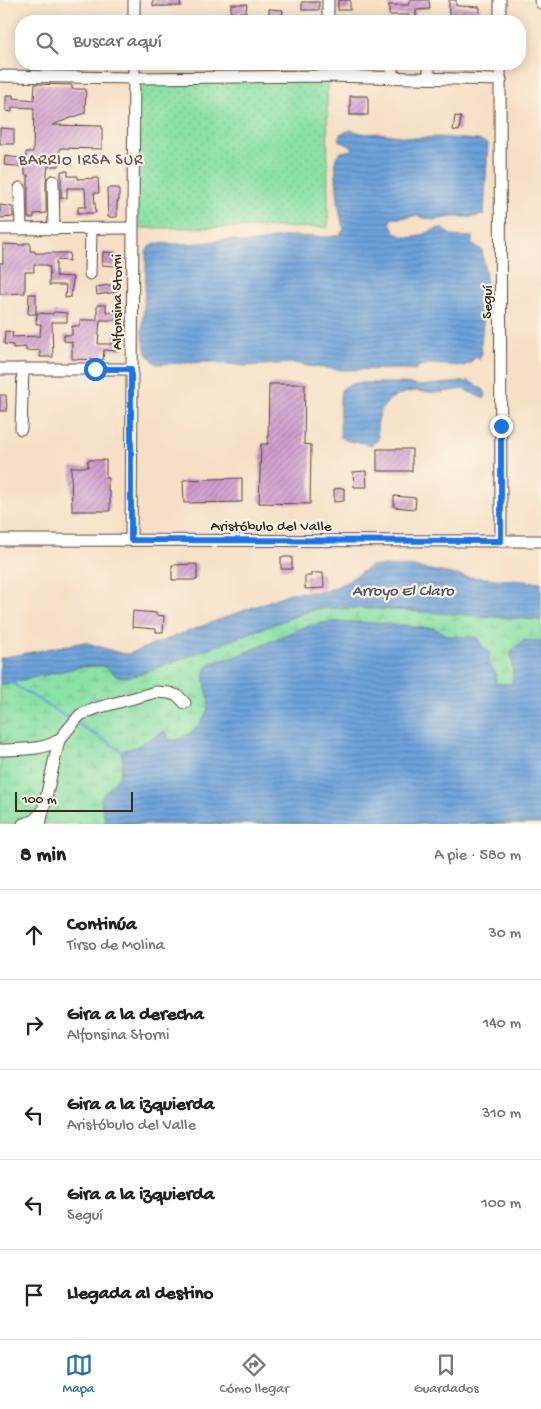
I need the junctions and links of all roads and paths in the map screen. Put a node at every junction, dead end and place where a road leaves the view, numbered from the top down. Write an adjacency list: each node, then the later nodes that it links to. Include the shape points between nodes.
1 (134, 0): 4 (street)
2 (328, 0): 5 (street)
3 (500, 0): 6 (street)
4 (134, 15)
5 (328, 15)
6 (500, 15)
7 (134, 70): 14 (street, Alfonsina Storni)
8 (328, 70): 13 (street)
9 (392, 70): 15 (street)
10 (429, 70): 16 (street)
11 (500, 70): 17 (street, Seguí)
12 (0, 76): 14 (street)
13 (327, 76): 14 (street); 15 (street)
14 (133, 78): 20 (street, Alfonsina Storni)
15 (392, 78): 16 (street)
16 (429, 78): 17 (street)
17 (501, 80): 33 (street, Seguí)
18 (52, 181): 23 (street)
19 (20, 188): 22 (street)
20 (132, 228): 24 (street); 28 (street, Alfonsina Storni)
21 (0, 229): 22 (street)
22 (21, 229): 23 (street)
23 (54, 229): 24 (street)
24 (91, 229): 25 (street)
25 (90, 274)
26 (0, 369): 27 (street)
27 (23, 369): 28 (street); 29 (street)
28 (131, 369): 31 (street, Alfonsina Storni)
29 (22, 429)
30 (0, 540): 31 (street, Aristóbulo del Valle)
31 (131, 540): 33 (street, Aristóbulo del Valle)
32 (541, 540): 33 (street, Aristóbulo del Valle)
33 (501, 541)
34 (184, 703): 35 (street, via 178,696 156,692 97,708 80,715)
35 (59, 740): 36 (street, via 35,749); 37 (street)
36 (0, 750)
37 (43, 811): 38 (street, via 33,821); 39 (street)
38 (23, 824)
39 (40, 824)

